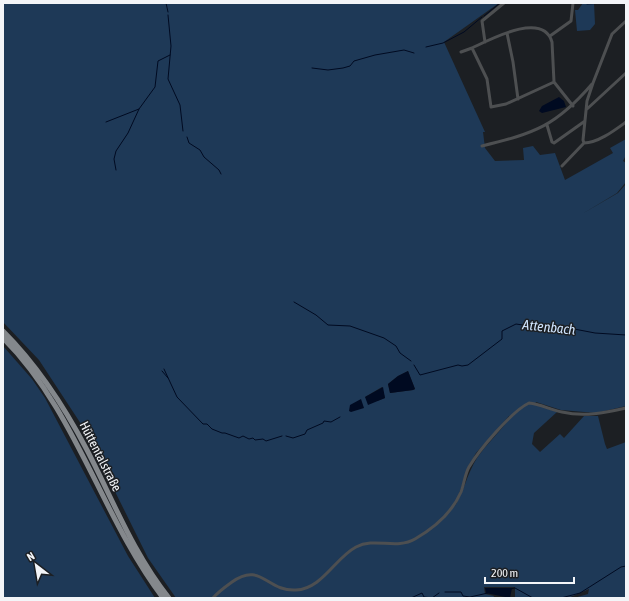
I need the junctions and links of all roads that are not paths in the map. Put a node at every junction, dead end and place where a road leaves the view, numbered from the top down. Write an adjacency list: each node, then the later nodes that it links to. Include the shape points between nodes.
1 (504, 3): 6 (street, via 482,21)
2 (573, 3): 5 (street, via 571,21)
3 (626, 20): 11 (street, via 612,34)
4 (507, 33): 5 (street, via 537,27); 6 (street); 12 (street)
5 (550, 36): 10 (street)
6 (485, 42): 7 (street)
7 (472, 48): 8 (street); 12 (street, via 487,79 491,107)
8 (460, 52)
9 (626, 72): 14 (street)
10 (554, 82): 12 (street); 13 (street)
11 (593, 83): 13 (street); 14 (street)
12 (518, 99)
13 (573, 106): 17 (street)
14 (586, 109): 15 (street)
15 (585, 122): 17 (street, via 554,143); 18 (street)
16 (626, 122): 18 (street, via 589,143)
17 (547, 125): 19 (street, via 519,137)
18 (584, 143): 20 (street)
19 (482, 146)
20 (562, 166)
21 (3, 331): 25 (highway, Hüttentalstraße, via 30,360 56,395 135,546)
22 (3, 338): 24 (highway, Hüttentalstraße, via 26,363 52,398 134,555)
23 (626, 408): 26 (street, via 596,415 561,412 529,403 512,415 469,467 458,500 450,511 440,522 415,539 400,544 370,543 358,546 318,580 302,590 282,588 249,574 233,581)
24 (163, 598)
25 (169, 598)
26 (214, 598)

